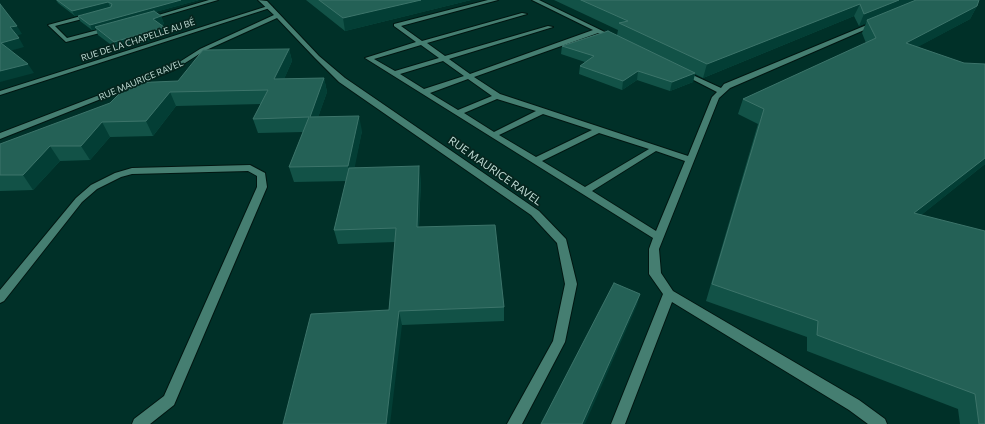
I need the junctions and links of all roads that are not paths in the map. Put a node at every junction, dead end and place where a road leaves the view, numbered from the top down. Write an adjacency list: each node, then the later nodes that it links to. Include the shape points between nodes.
1 (215, 0): 10 (street)
2 (261, 0): 5 (street)
3 (495, 0): 15 (street, via 396,25)
4 (535, 0): 13 (street)
5 (270, 7): 8 (street, RUE MAURICE RAVEL); 21 (street, RUE DE LA CHAPELLE AU BÉ)
6 (102, 12): 11 (street, via 51,25 66,40)
7 (524, 14): 15 (street)
8 (278, 15): 28 (street, RUE MAURICE RAVEL, via 202,50 181,65); 37 (street, RUE MAURICE RAVEL, via 342,80 535,213 562,242 571,284 559,342)
9 (888, 18): 20 (street, via 727,86)
10 (141, 21)
11 (119, 27)
12 (550, 27): 16 (street)
13 (598, 31): 14 (street); 19 (street)
14 (619, 41)
15 (421, 43): 16 (street); 18 (street, via 368,58)
16 (443, 58): 18 (street); 19 (street)
17 (674, 68): 20 (street)
18 (393, 74): 22 (street)
19 (469, 76): 22 (street); 23 (street)
20 (722, 91): 30 (street, via 716,97)
21 (0, 92)
22 (424, 92): 25 (street)
23 (497, 96): 24 (street); 25 (street)
24 (543, 111): 26 (street); 27 (street)
25 (458, 113): 27 (street)
26 (598, 130): 29 (street); 31 (street)
27 (493, 134): 31 (street)
28 (0, 136)
29 (656, 148): 30 (street); 32 (street)
30 (690, 160): 33 (street)
31 (536, 161): 32 (street)
32 (585, 191): 33 (street)
33 (659, 237): 34 (street, via 654,249 655,274)
34 (669, 294): 38 (street); 39 (street, via 854,405)
35 (0, 298): 36 (street, via 79,200 94,187 118,175 132,171 250,168 262,175 262,188 169,400)
36 (139, 424)
37 (514, 424)
38 (618, 424)
39 (880, 424)

